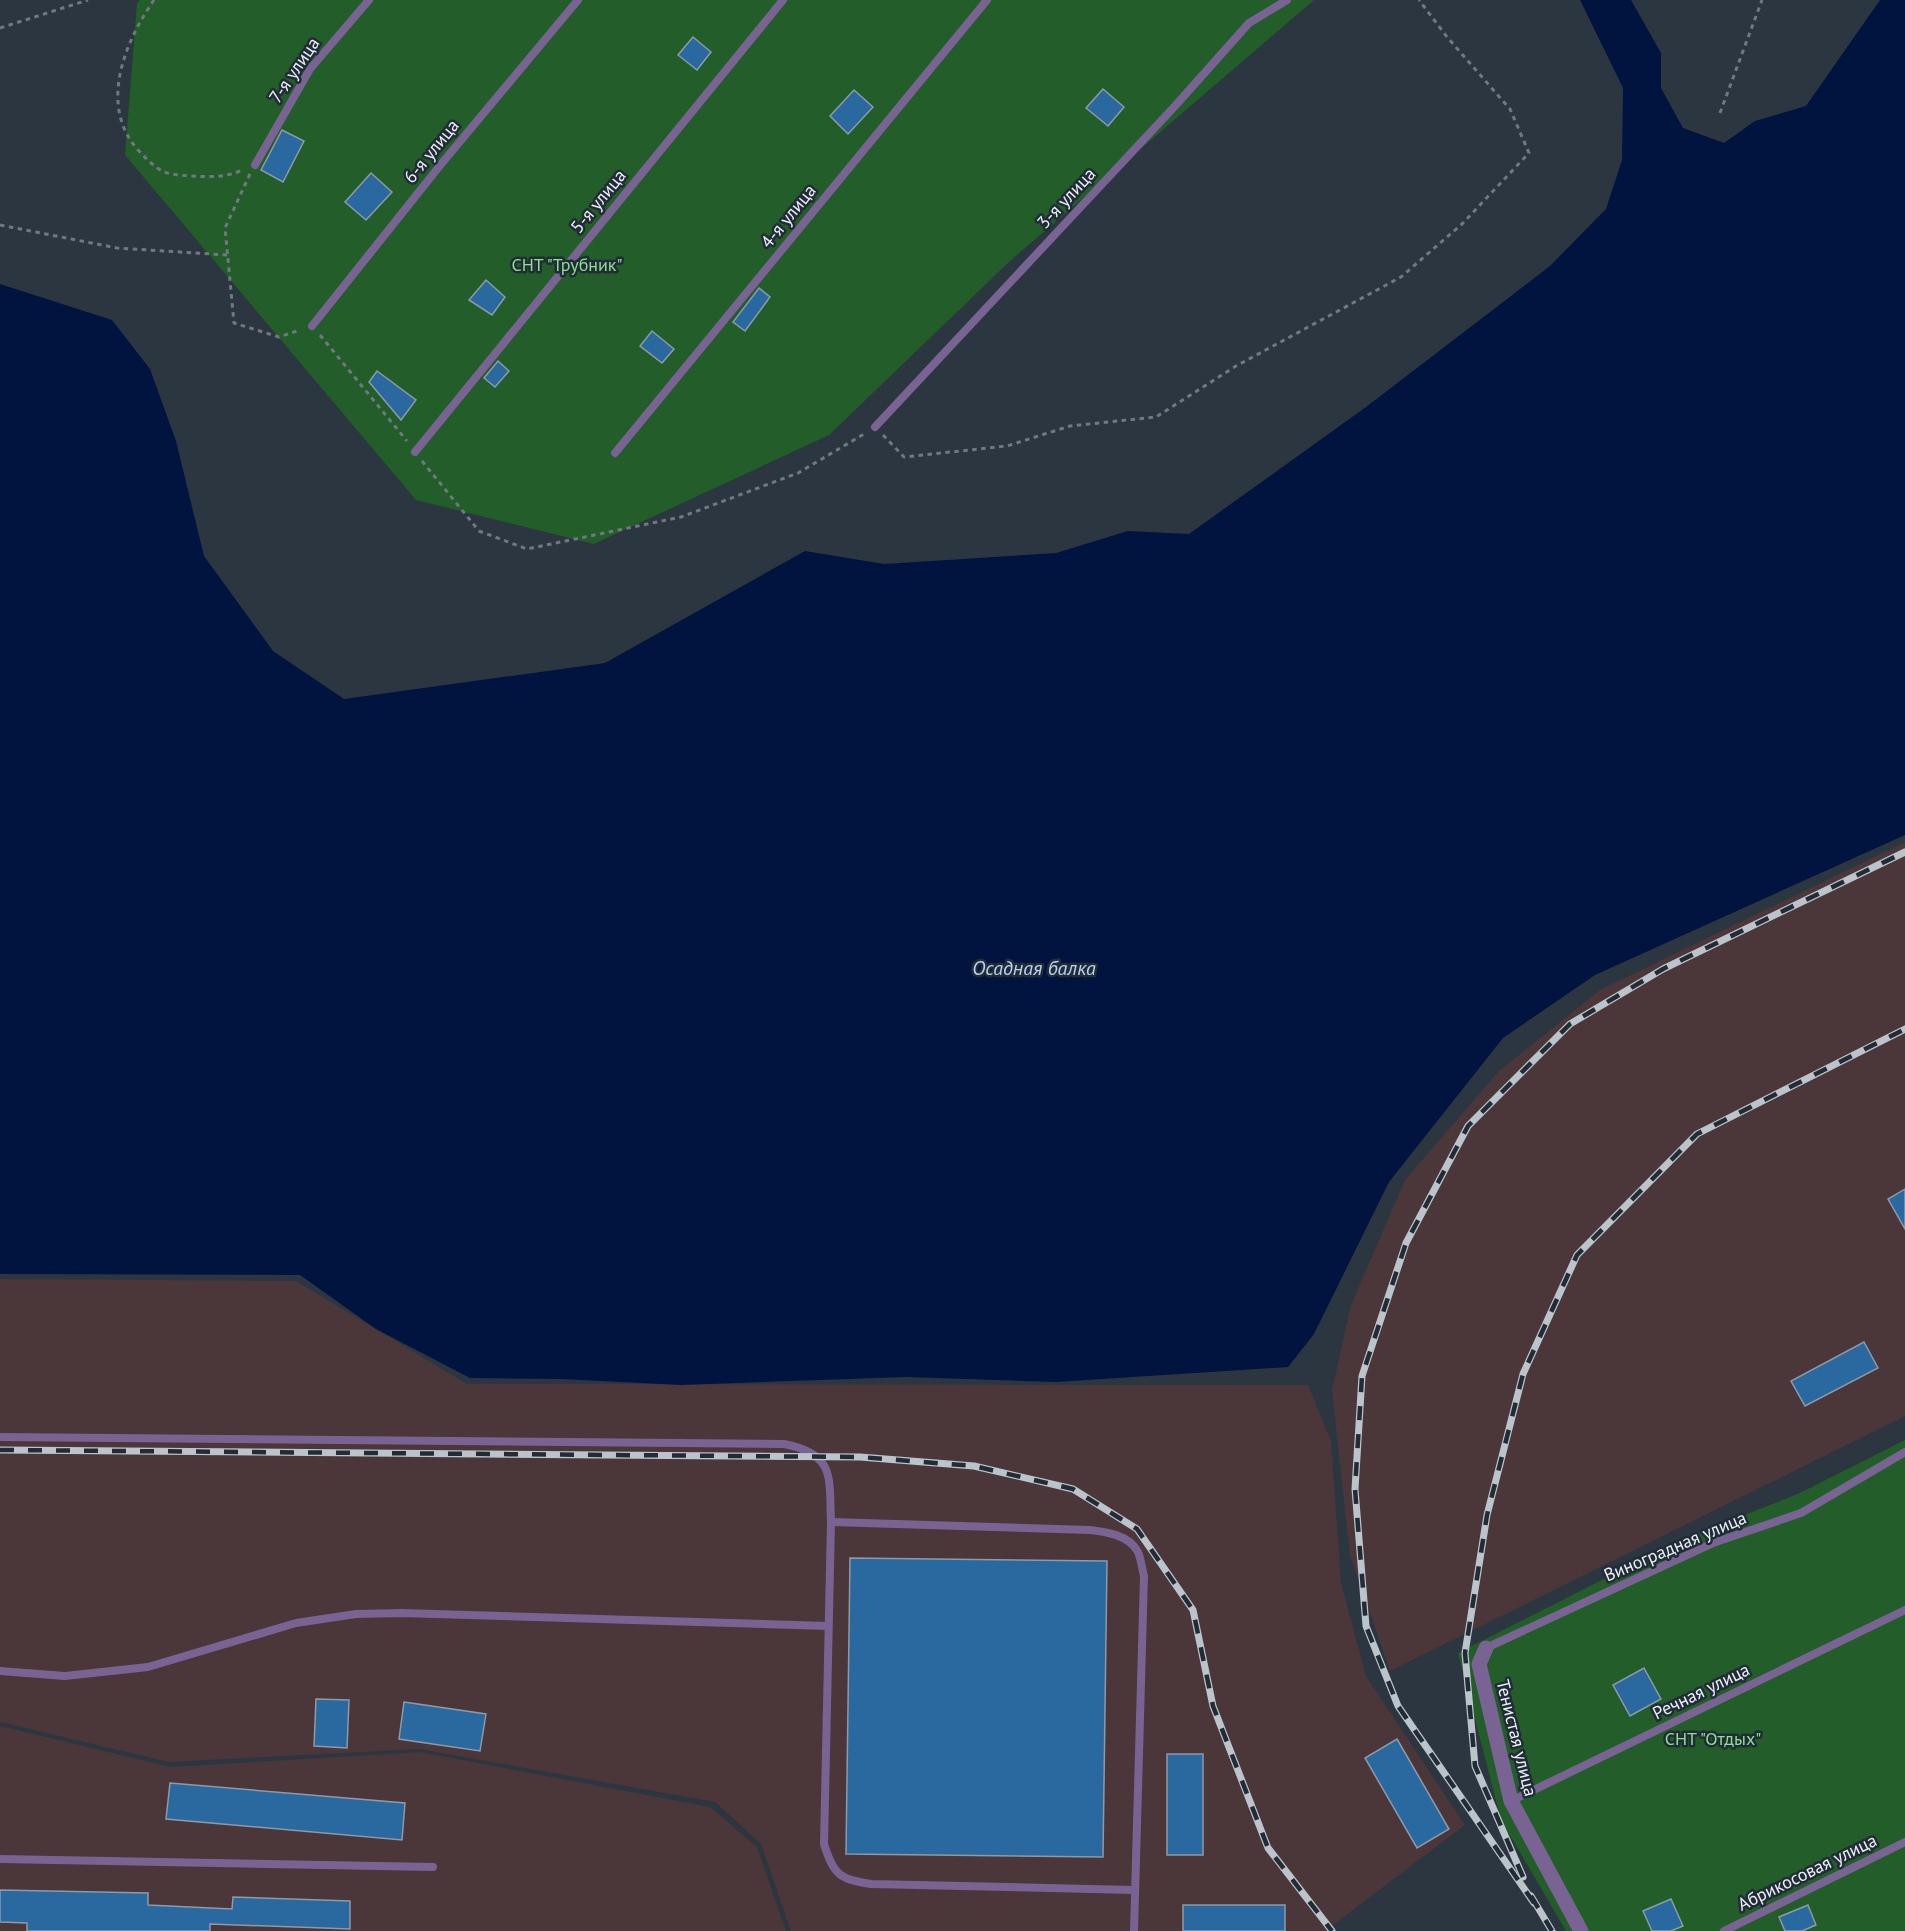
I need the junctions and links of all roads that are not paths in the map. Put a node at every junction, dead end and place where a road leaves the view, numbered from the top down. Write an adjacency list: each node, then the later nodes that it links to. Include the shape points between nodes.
1 (369, 0): 6 (lane, 7-я улица, via 310,69)
2 (578, 0): 7 (lane, 6-я улица)
3 (783, 0): 9 (lane, 5-я улица)
4 (987, 0): 10 (lane, 4-я улица)
5 (1287, 0): 8 (lane, 3-я улица, via 1250,23)
6 (255, 165)
7 (312, 326)
8 (875, 427)
9 (415, 452)
10 (615, 453)
11 (0, 1437): 13 (lane, via 784,1444 804,1448 825,1466)
12 (1905, 1452): 16 (lane, Виноградная улица, via 1801,1513 1713,1543)
13 (831, 1522): 15 (lane); 22 (lane, via 1090,1530 1128,1541 1138,1552 1144,1576)
14 (1905, 1610): 18 (lane, Речная улица)
15 (828, 1626): 17 (lane, via 356,1614 296,1623 148,1667 65,1676); 22 (lane, via 824,1844 836,1870 846,1880 872,1884)
16 (1486, 1648): 18 (street, Тенистая улица, via 1479,1664)
17 (0, 1671)
18 (1511, 1801): 24 (street, Тенистая улица)
19 (1905, 1842): 25 (lane, Абрикосовая улица)
20 (0, 1859): 21 (lane)
21 (433, 1867)
22 (1134, 1890): 23 (lane)
23 (1134, 1931)
24 (1581, 1931)
25 (1724, 1931)

